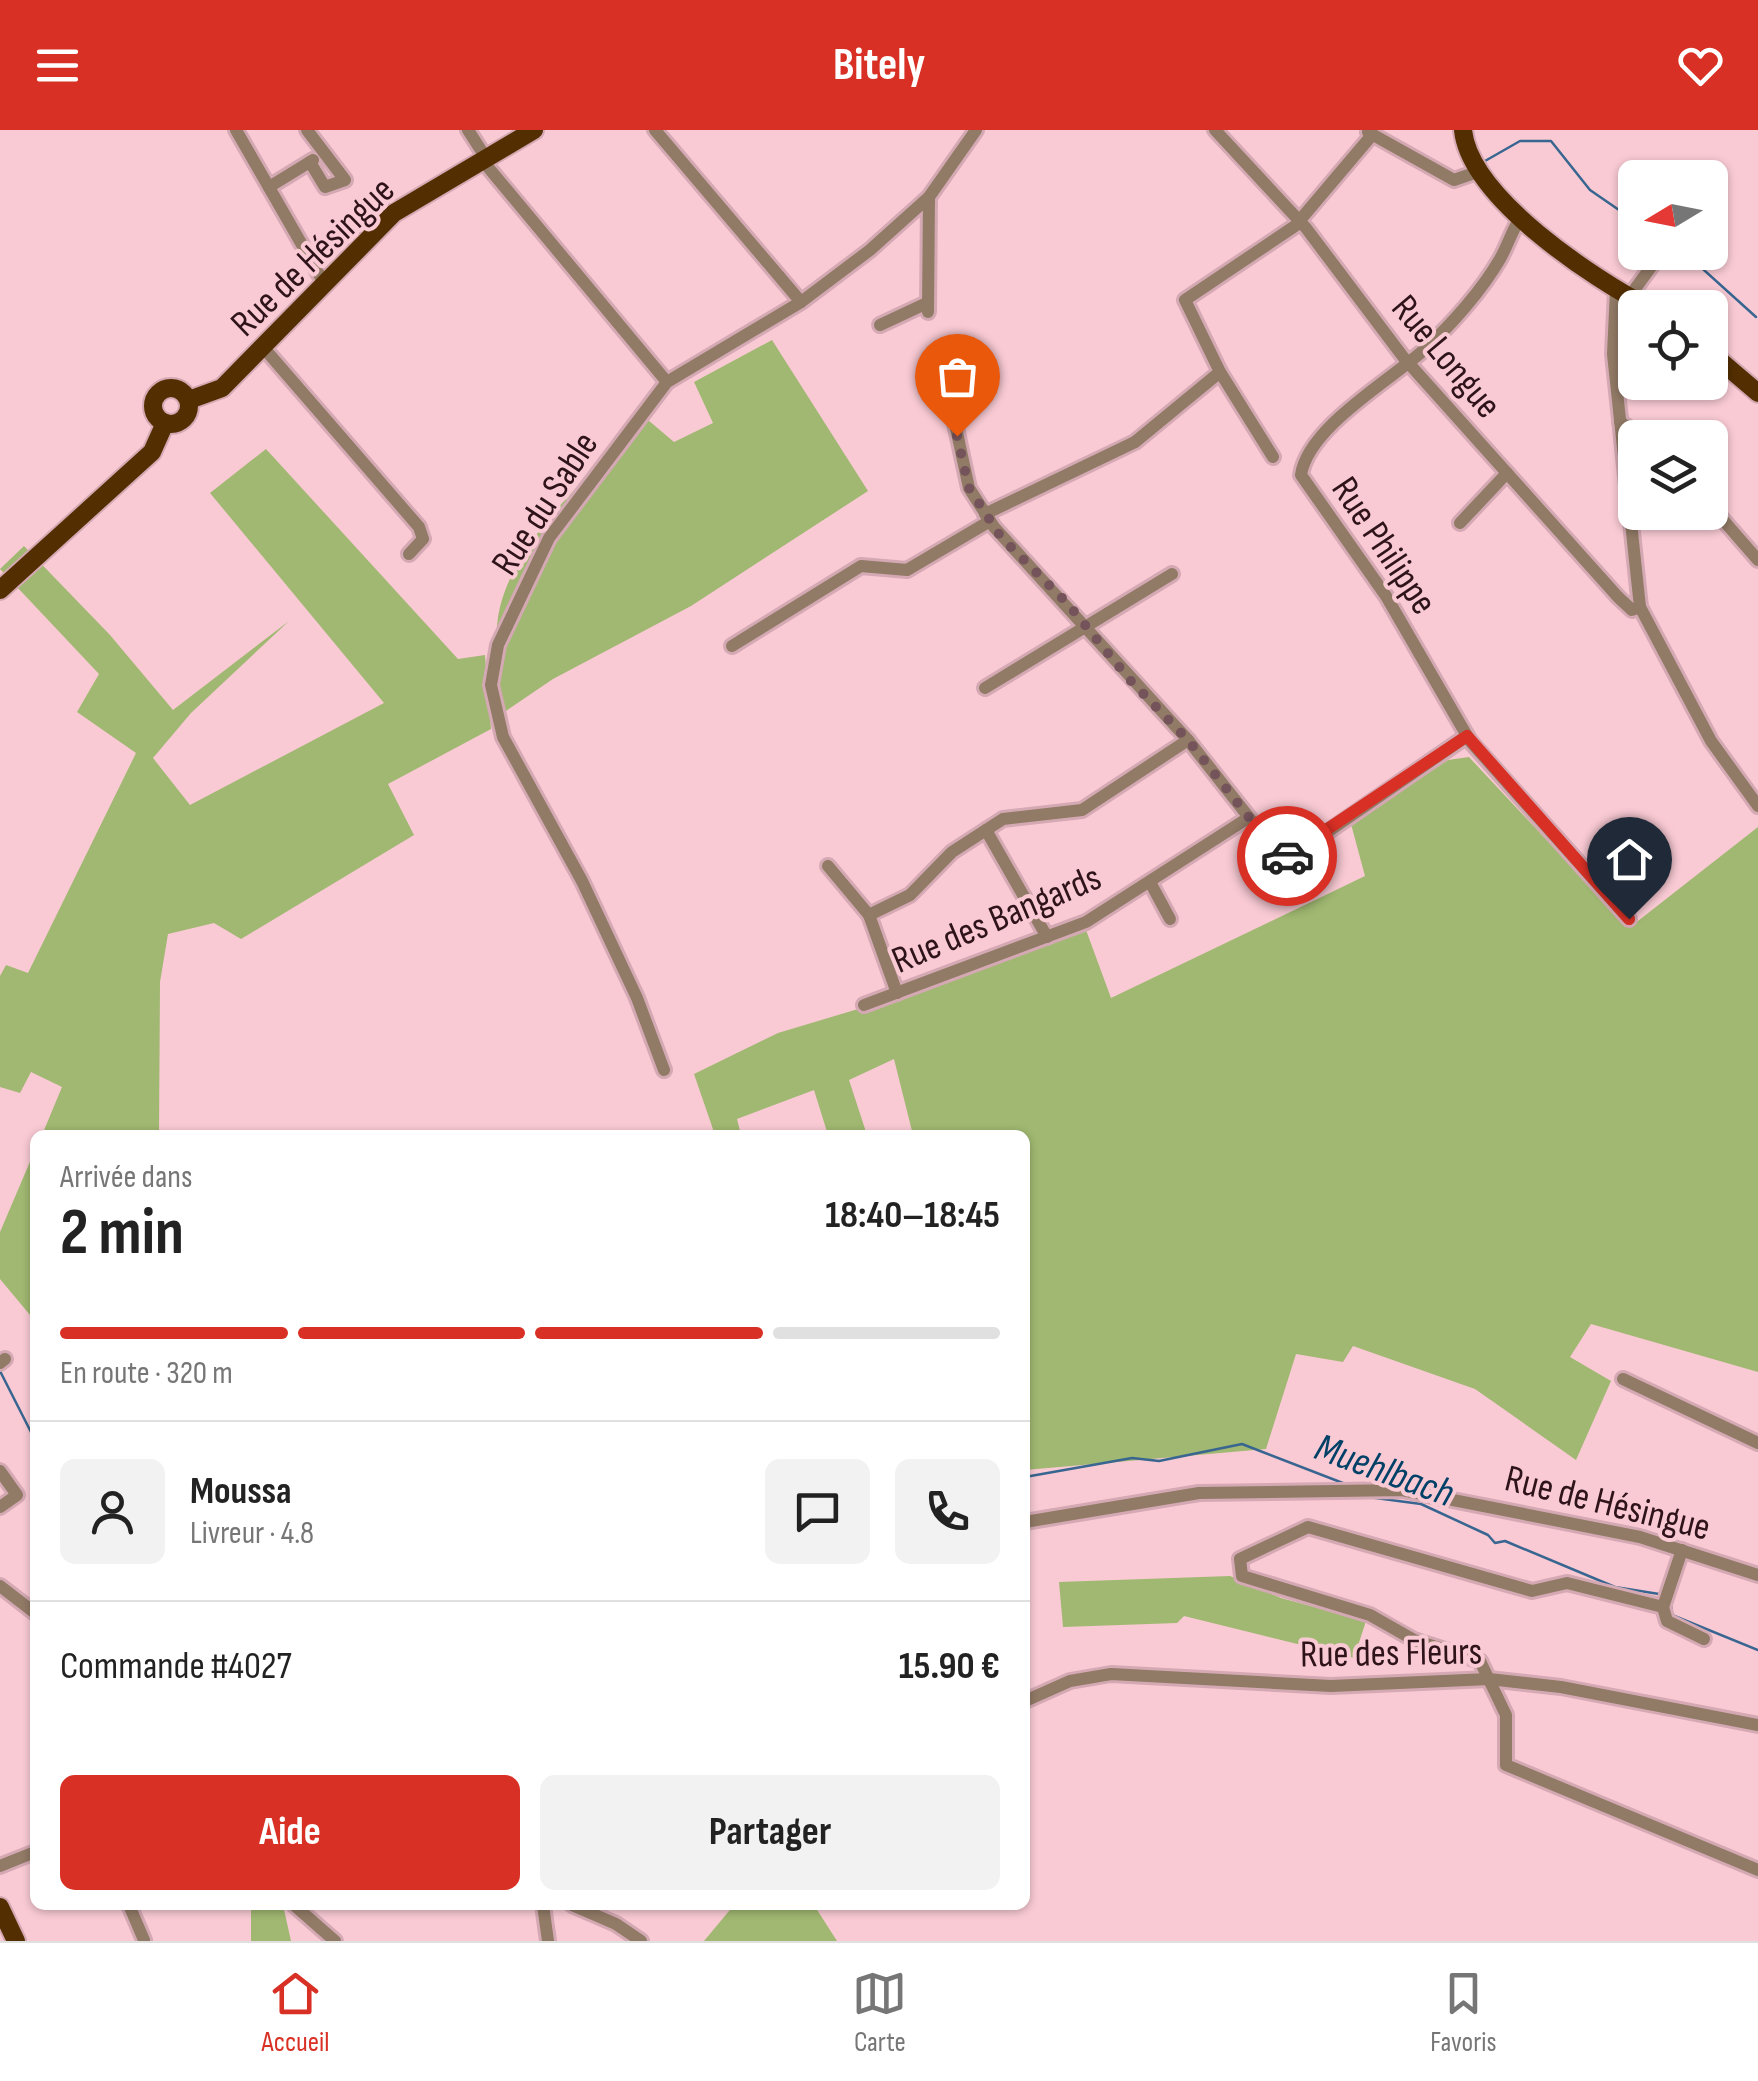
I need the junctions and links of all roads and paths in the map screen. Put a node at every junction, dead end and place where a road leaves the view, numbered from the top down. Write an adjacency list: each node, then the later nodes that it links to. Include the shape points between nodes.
1 (236, 130): 12 (street)
2 (307, 130): 12 (street, via 316,158)
3 (468, 130): 10 (street)
4 (534, 130): 10 (main road, Rue de Hésingue)
5 (655, 130): 20 (street)
6 (976, 130): 13 (street, Rue du Sable)
7 (1215, 130): 15 (street, Rue Longue)
8 (1463, 130): 11 (main road)
9 (1369, 132): 11 (street, via 1454,180); 15 (street)
10 (484, 159): 17 (main road, Rue de Hésingue, via 394,213); 28 (street)
11 (1480, 171): 14 (main road)
12 (269, 188): 17 (street)
13 (929, 197): 20 (street, Rue du Sable); 21 (street, via 927,308)
14 (1521, 217): 18 (main road); 25 (street, Rue Philippe, via 1486,280)
15 (1299, 221): 25 (street, Rue Longue); 27 (street, via 1185,300)
16 (1645, 270): 19 (street)
17 (324, 283): 23 (main road, Rue de Hésingue)
18 (1619, 290)
19 (1626, 290)
20 (801, 302): 28 (street, Rue du Sable)
21 (880, 325)
22 (1618, 327): 30 (street)
23 (264, 346): 31 (main road, Rue de Hésingue, via 222,388); 39 (street, via 419,527 423,540)
24 (941, 359): 35 (street, via 965,474)
25 (1408, 361): 34 (street, Rue Longue); 47 (street, Rue Philippe, via 1348,411 1309,453 1301,475 1386,596)
26 (1728, 367): 29 (main road)
27 (1220, 372): 33 (street); 35 (street, via 1135,442)
28 (667, 382): 60 (street, Rue du Sable, via 549,538 498,645 491,685 504,737 582,881)
29 (1758, 393)
30 (1618, 399)
31 (189, 400): 32 (main road, via 182,421); 32 (main road, via 172,388 156,397 154,410)
32 (165, 424): 42 (main road, via 152,452)
33 (1273, 457)
34 (1507, 473): 36 (street); 43 (street, Rue Longue, via 1618,597 1632,610)
35 (988, 518): 44 (street); 45 (street, via 907,570 861,566)
36 (1460, 523)
37 (1728, 526): 40 (street)
38 (1632, 530): 43 (street)
39 (409, 554)
40 (1758, 560)
41 (1172, 574): 44 (street)
42 (0, 590)
43 (1640, 607): 49 (street, via 1711,741)
44 (1085, 624): 46 (street); 48 (street)
45 (732, 646)
46 (985, 688)
47 (1467, 736): 50 (street, via 1291,857 1277,853); 56 (street, Rue Philippe)
48 (1188, 740): 50 (street); 51 (street, via 1082,810 1003,819)
49 (1758, 806)
50 (1248, 818): 53 (street, Rue des Bangards)
51 (986, 830): 54 (street, via 952,852 910,895); 57 (street)
52 (828, 866): 54 (street)
53 (1150, 882): 55 (street, Rue des Bangards); 57 (street, Rue des Bangards, via 1086,922)
54 (869, 914): 58 (street)
55 (1170, 919)
56 (1629, 919)
57 (1047, 936): 58 (street, Rue des Bangards)
58 (897, 993): 59 (street, Rue des Bangards)
59 (864, 1006)
60 (664, 1070)
61 (1623, 1379): 62 (street)
62 (1758, 1443)
63 (0, 1471): 64 (street, via 17,1495)
64 (0, 1507)
65 (1030, 1521): 66 (street, Rue de Hésingue, via 1183,1494 1368,1490 1428,1494)
66 (1682, 1550): 67 (street, Rue de Hésingue); 69 (street)
67 (1758, 1575)
68 (0, 1586): 70 (street)
69 (1666, 1600): 71 (street, via 1667,1621); 72 (street, via 1568,1582 1526,1589 1308,1527 1238,1563 1246,1578 1370,1615 1414,1640 1480,1660)
70 (30, 1608)
71 (1704, 1639)
72 (1489, 1679): 73 (street, Rue des Fleurs, via 1331,1686 1111,1674); 74 (street, Rue des Fleurs); 77 (street, via 1507,1720 1504,1763)
73 (1030, 1698)
74 (1758, 1725)
75 (30, 1854): 76 (street)
76 (0, 1866)
77 (1758, 1870)
78 (0, 1907): 84 (main road)
79 (131, 1910): 83 (street)
80 (300, 1910): 85 (street)
81 (544, 1910): 86 (street)
82 (584, 1910): 87 (street)
83 (144, 1940)
84 (16, 1941)
85 (335, 1941)
86 (548, 1941)
87 (640, 1941)

